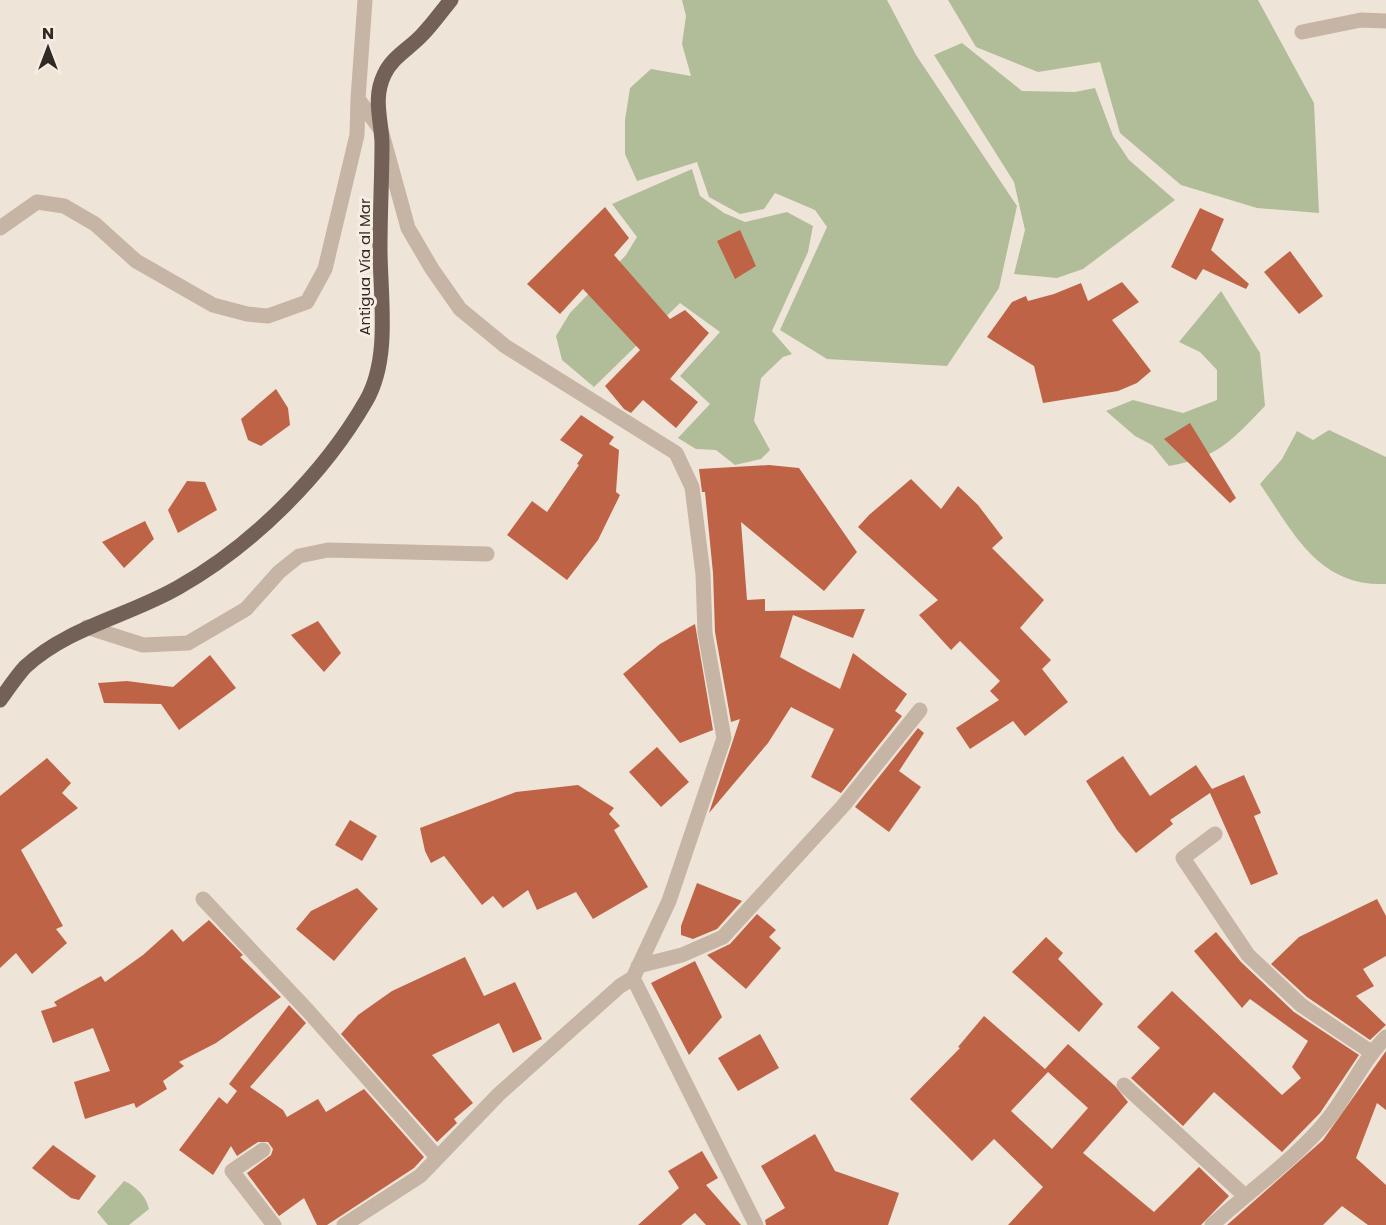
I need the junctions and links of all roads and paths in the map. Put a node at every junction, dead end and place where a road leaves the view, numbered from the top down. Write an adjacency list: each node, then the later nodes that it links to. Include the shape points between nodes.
1 (365, 0): 5 (street)
2 (451, 0): 6 (main road, Antigua Vía al Mar, via 383,75 376,106)
3 (1386, 21): 4 (street, via 1361,20)
4 (1302, 32)
5 (358, 99): 6 (street); 7 (street, via 357,135 325,269 307,302 297,306 268,316 213,305 136,261 95,224 64,206 37,202)
6 (381, 130): 9 (main road, Antigua Vía al Mar, via 383,347 368,398 318,471 236,548 180,587); 14 (street, via 408,228 460,309 505,346 676,453 692,487 703,574 705,633 724,738 669,901)
7 (0, 228)
8 (487, 554): 9 (street, via 328,550 299,556 246,609 188,643 144,645)
9 (87, 627): 10 (main road, Antigua Vía al Mar, via 24,668)
10 (0, 700)
11 (920, 710): 14 (street, via 843,806 723,937)
12 (1215, 834): 16 (street, via 1183,858 1248,955 1301,1005)
13 (203, 899): 19 (street)
14 (635, 972): 19 (street, via 499,1094); 23 (street)
15 (1386, 1037): 16 (street)
16 (1371, 1052): 20 (street, via 1327,1120 1259,1186)
17 (1124, 1085): 20 (street)
18 (263, 1150): 21 (street, via 232,1171)
19 (438, 1157): 22 (street, via 420,1176)
20 (1244, 1195): 24 (street)
21 (274, 1225)
22 (344, 1225)
23 (756, 1225)
24 (1212, 1225)

